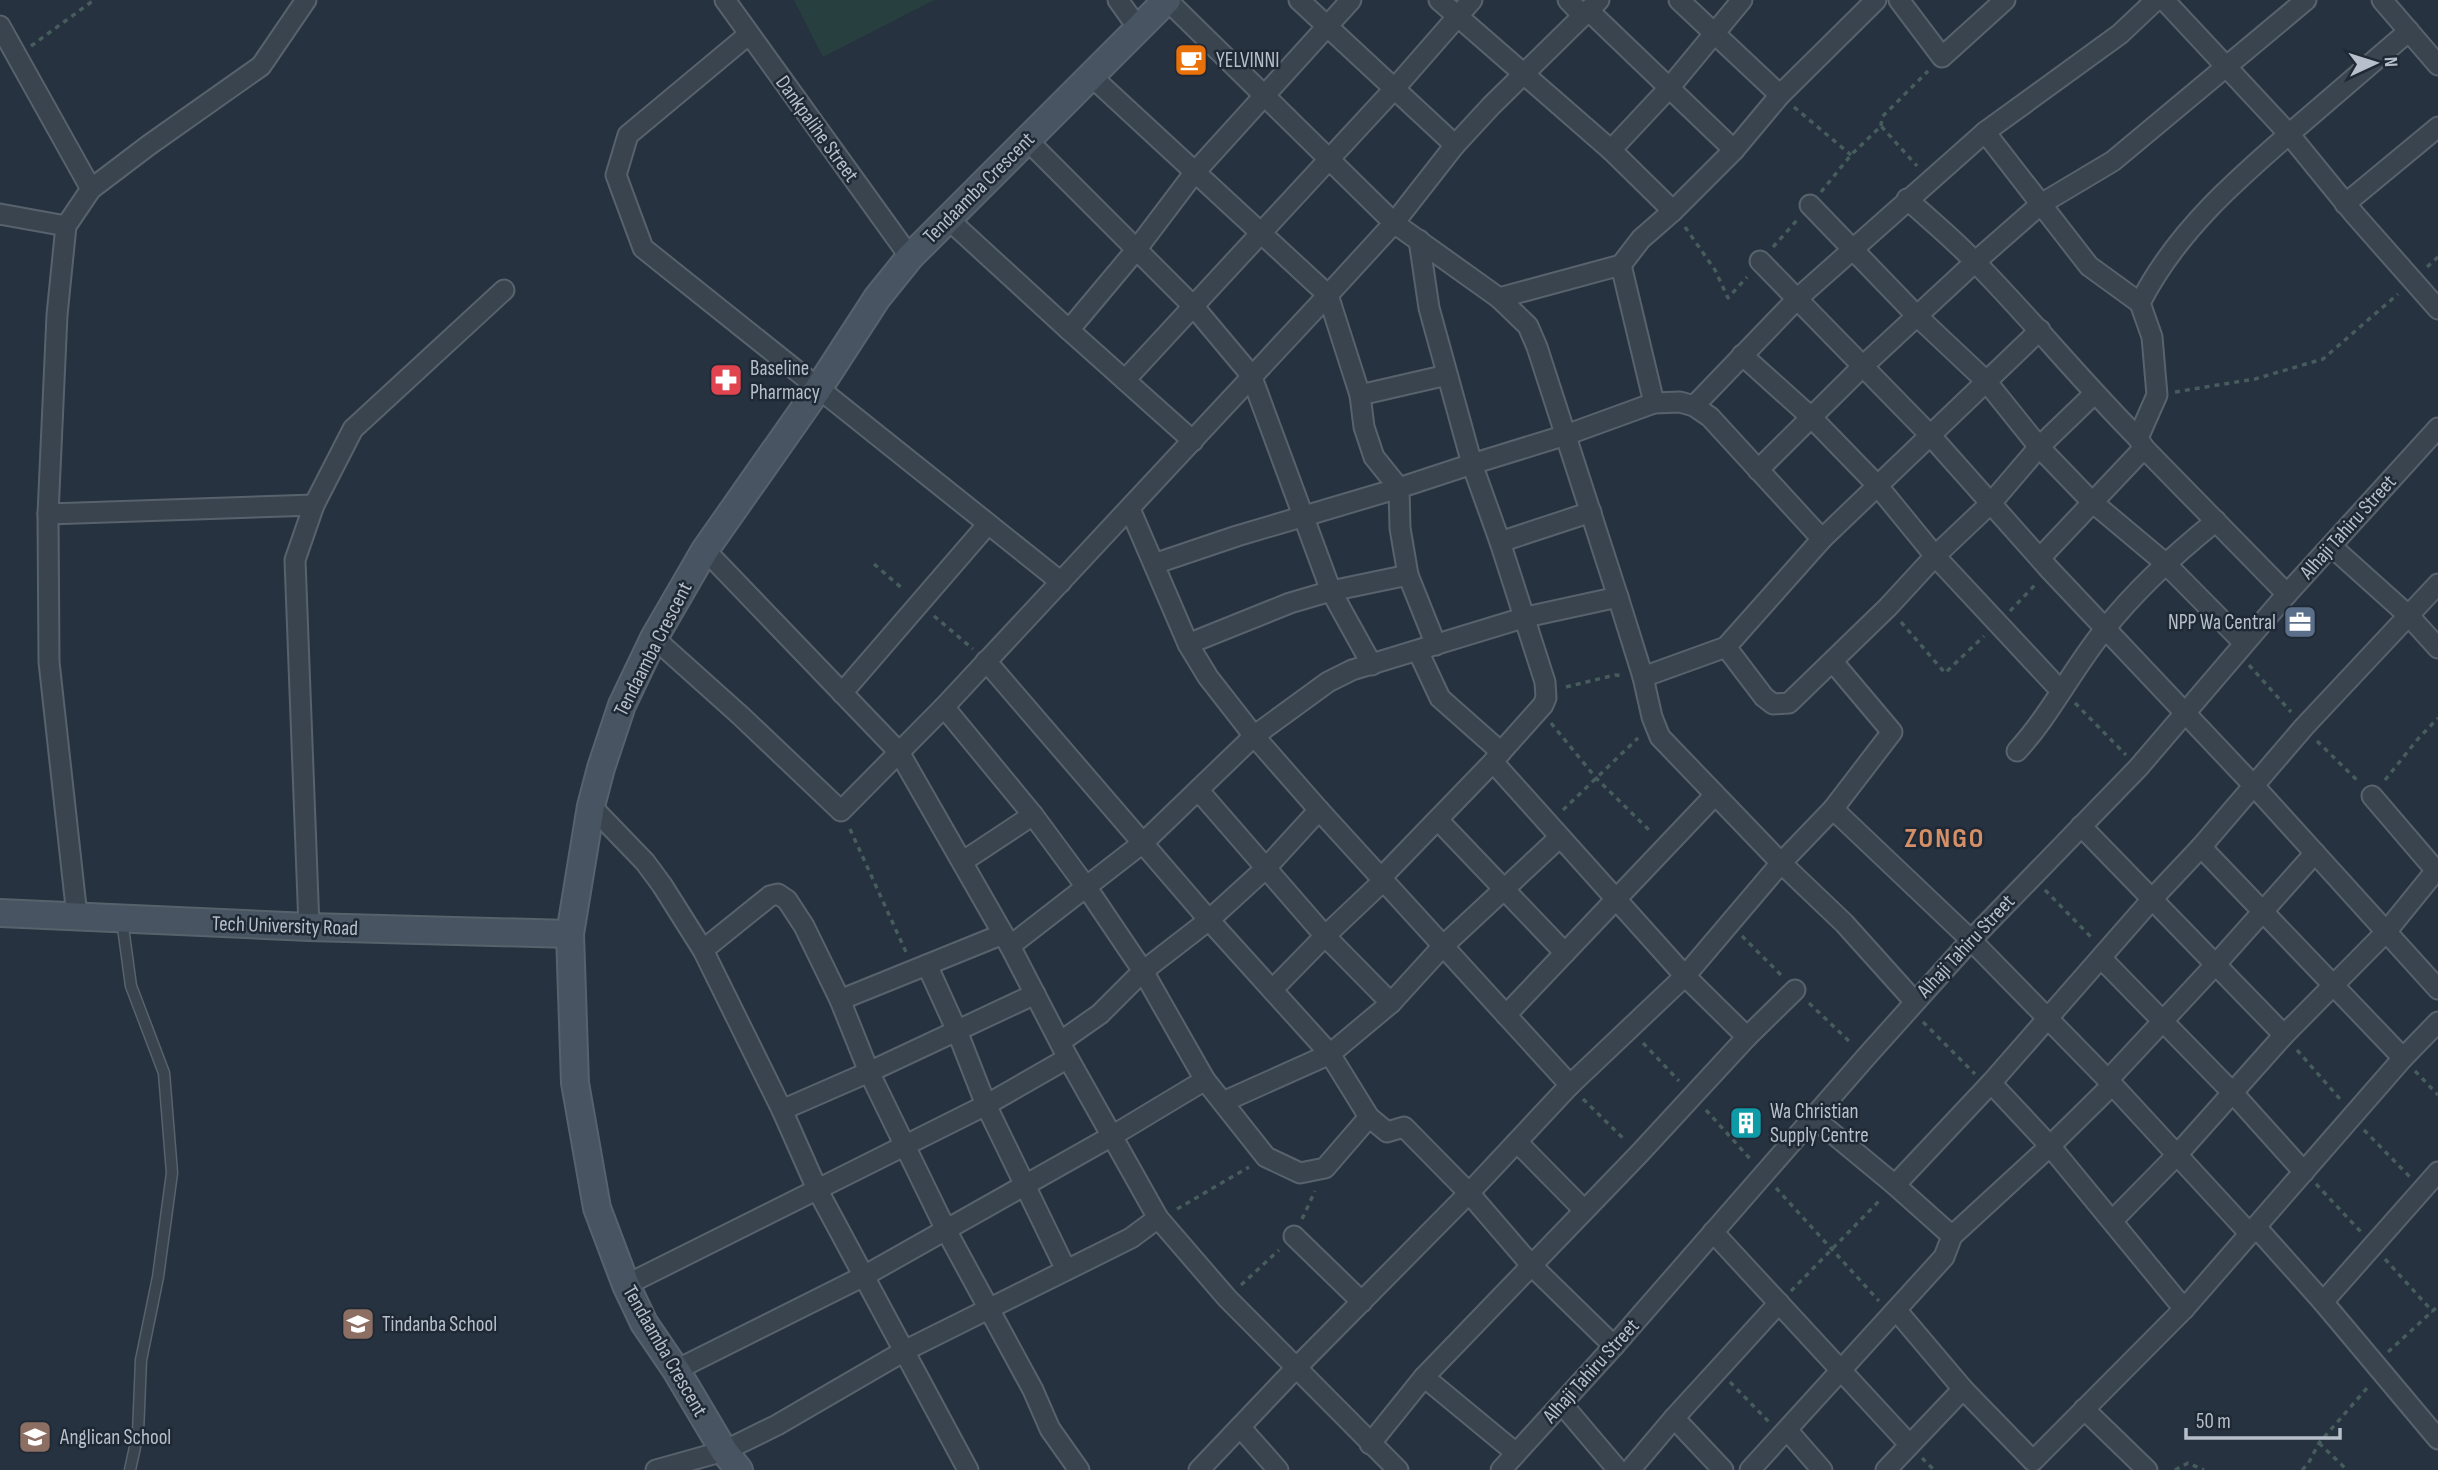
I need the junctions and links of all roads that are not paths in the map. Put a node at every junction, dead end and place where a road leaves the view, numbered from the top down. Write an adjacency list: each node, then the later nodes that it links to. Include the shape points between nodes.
1 (306, 0): 44 (street, via 261,66)
2 (725, 0): 26 (street, Dankpalihe Street)
3 (1118, 0): 23 (street)
4 (1167, 0): 23 (street, Tendaamba Crescent); 34 (street)
5 (1300, 0): 22 (street)
6 (1351, 0): 22 (street)
7 (1439, 0): 20 (street)
8 (1472, 0): 20 (street)
9 (1568, 0): 19 (street)
10 (1679, 0): 25 (street)
11 (1742, 0): 25 (street)
12 (1877, 0): 33 (street)
13 (1899, 0): 14 (street, via 1942,57)
14 (2005, 0)
15 (2156, 0): 36 (street, via 2120,34)
16 (2164, 0): 28 (street)
17 (2306, 0): 28 (street)
18 (2382, 0): 24 (street)
19 (1590, 9): 29 (street); 31 (street)
20 (1459, 15): 29 (street); 32 (street)
21 (0, 26): 44 (street)
22 (1328, 26): 32 (street); 34 (street)
23 (1138, 28): 30 (street, Tendaamba Crescent)
24 (2409, 31): 27 (street); 37 (street)
25 (1715, 33): 31 (street); 33 (street)
26 (748, 35): 58 (street, Dankpalihe Street); 78 (street, via 628,135 616,175 643,248)
27 (2438, 65)
28 (2226, 66): 37 (street); 46 (street, via 2113,161)
29 (1525, 74): 39 (street); 40 (street)
30 (1090, 75): 38 (street, Tendaamba Crescent); 43 (street)
31 (1670, 87): 40 (street); 41 (street)
32 (1395, 88): 39 (street); 42 (street)
33 (1780, 95): 41 (street)
34 (1265, 96): 42 (street); 43 (street)
35 (2438, 127): 47 (street)
36 (1985, 132): 45 (street); 46 (street)
37 (2289, 134): 47 (street); 66 (street, via 2232,184 2172,248)
38 (1028, 141): 51 (street, Tendaamba Crescent); 57 (street)
39 (1455, 145): 52 (street)
40 (1611, 150): 49 (street)
41 (1734, 150): 49 (street)
42 (1330, 160): 52 (street); 54 (street)
43 (1195, 172): 54 (street); 57 (street)
44 (91, 189): 53 (street)
45 (1907, 200): 56 (street); 60 (street)
46 (2041, 204): 60 (street); 66 (street, via 2089,265)
47 (2345, 204): 68 (street)
48 (1810, 205): 56 (street)
49 (1673, 211): 61 (street, via 1641,239)
50 (0, 214): 53 (street)
51 (948, 219): 58 (street, Tendaamba Crescent); 70 (street)
52 (1394, 223): 55 (street); 63 (street)
53 (66, 226): 99 (street)
54 (1262, 233): 63 (street); 67 (street)
55 (1419, 240): 64 (street); 74 (street, via 1429,308)
56 (1854, 248): 65 (street); 69 (street)
57 (1136, 250): 67 (street); 70 (street)
58 (910, 257): 78 (street, Tendaamba Crescent, via 877,298)
59 (1760, 261): 65 (street)
60 (1975, 262): 69 (street); 71 (street)
61 (1621, 265): 64 (street); 81 (street)
62 (504, 290): 96 (street, via 353,429)
63 (1328, 295): 75 (street); 80 (street)
64 (1499, 298): 85 (street, via 1528,327)
65 (1798, 298): 72 (street); 73 (street)
66 (2140, 303): 88 (street, via 2151,337 2157,395)
67 (1194, 307): 75 (street); 76 (street)
68 (2438, 309)
69 (1917, 316): 73 (street); 77 (street)
70 (1069, 330): 76 (street)
71 (2040, 330): 77 (street); 79 (street)
72 (1742, 355): 82 (street); 83 (street)
73 (1863, 366): 83 (street); 86 (street)
74 (1447, 374): 80 (street); 90 (street)
75 (1251, 375): 87 (street); 100 (street)
76 (1125, 380): 87 (street)
77 (1986, 381): 86 (street); 89 (street)
78 (818, 389): 102 (street); 106 (street, Tendaamba Crescent)
79 (2094, 394): 88 (street); 89 (street)
80 (1360, 395): 93 (street, via 1374,457)
81 (1654, 403): 82 (street); 85 (street)
82 (1694, 406): 91 (street, via 1710,417)
83 (1812, 418): 91 (street); 92 (street)
84 (2438, 428): 105 (street, Alhaji Tahiru Street)
85 (1566, 435): 90 (street); 98 (street)
86 (1930, 435): 92 (street); 95 (street)
87 (1193, 440): 97 (street)
88 (2141, 443): 94 (street); 101 (street)
89 (2039, 447): 94 (street); 95 (street)
90 (1472, 464): 93 (street); 104 (street)
91 (1758, 470): 103 (street)
92 (1877, 485): 103 (street); 107 (street)
93 (1399, 488): 100 (street); 111 (street, via 1399,528)
94 (2091, 501): 108 (street); 110 (street)
95 (1993, 502): 107 (street); 110 (street)
96 (314, 505): 99 (street); 166 (street, via 295,560)
97 (1130, 509): 109 (street); 112 (street)
98 (1591, 512): 104 (street); 116 (street)
99 (48, 514): 163 (street, via 48,662)
100 (1303, 516): 109 (street); 114 (street)
101 (2216, 522): 108 (street); 115 (street)
102 (988, 524): 112 (street); 131 (street)
103 (1822, 539): 123 (street)
104 (1500, 542): 118 (street)
105 (2331, 546): 115 (street, Alhaji Tahiru Street); 117 (street)
106 (705, 550): 120 (street, Tendaamba Crescent); 131 (street)
107 (1935, 556): 127 (street); 130 (street)
108 (2165, 563): 119 (street); 121 (street)
109 (1154, 564): 122 (street)
110 (2045, 564): 119 (street)
111 (1408, 575): 114 (street); 124 (street)
112 (1061, 582): 126 (street)
113 (2438, 584): 117 (street)
114 (1331, 591): 122 (street); 128 (street)
115 (2287, 594): 121 (street, Alhaji Tahiru Street)
116 (1618, 597): 118 (street); 129 (street)
117 (2409, 616): 125 (street); 138 (street, via 2304,727)
118 (1526, 617): 124 (street); 137 (street, via 1544,700)
119 (2105, 629): 130 (street); 133 (street)
120 (654, 638): 136 (street, via 841,811); 142 (street, Tendaamba Crescent, via 622,705)
121 (2244, 643): 133 (street, Alhaji Tahiru Street)
122 (1188, 644): 134 (street)
123 (1726, 647): 127 (street, via 1773,704 1789,703); 129 (street)
124 (1427, 648): 128 (street); 137 (street, via 1440,698)
125 (2438, 648)
126 (986, 661): 132 (street); 149 (street)
127 (1833, 662): 143 (street, via 1892,733)
128 (1372, 665): 134 (street, via 1328,682)
129 (1643, 677): 140 (street, via 1660,737)
130 (2060, 690): 135 (street, via 2039,727)
131 (842, 693): 136 (street)
132 (944, 707): 136 (street); 145 (street)
133 (2184, 713): 138 (street); 147 (street, Alhaji Tahiru Street)
134 (1254, 736): 139 (street); 144 (street)
135 (2017, 751)
136 (899, 752): 152 (street)
137 (1497, 757): 146 (street); 148 (street)
138 (2255, 787): 150 (street); 151 (street)
139 (1199, 791): 149 (street); 154 (street)
140 (1715, 795): 153 (street); 160 (street)
141 (2372, 796): 155 (street)
142 (591, 806): 168 (street, Tendaamba Crescent); 173 (street, via 645,862)
143 (1833, 809): 153 (street); 171 (street)
144 (1319, 810): 154 (street); 156 (street)
145 (1032, 815): 152 (street); 158 (street)
146 (1438, 820): 156 (street); 157 (street)
147 (2081, 826): 159 (street); 171 (street, Alhaji Tahiru Street)
148 (1555, 830): 157 (street); 160 (street)
149 (1144, 842): 158 (street); 165 (street)
150 (2201, 847): 159 (street); 161 (street)
151 (2315, 853): 161 (street); 167 (street)
152 (962, 862): 170 (street)
153 (1781, 863): 179 (street); 187 (street, via 1844,923)
154 (1266, 868): 165 (street); 169 (street)
155 (2437, 871): 167 (street)
156 (1381, 880): 169 (street); 172 (street)
157 (1504, 887): 172 (street); 174 (street)
158 (1087, 888): 170 (street); 178 (street)
159 (2153, 898): 175 (street); 176 (street)
160 (1616, 899): 174 (street); 179 (street)
161 (2263, 912): 176 (street); 180 (street)
162 (0, 913): 163 (street, Tech University Road)
163 (77, 916): 164 (street, Tech University Road)
164 (122, 919): 166 (street, Tech University Road); 255 (lane, via 131,986 164,1073 172,1173 141,1360 138,1433)
165 (1209, 920): 178 (street); 181 (street)
166 (309, 927): 168 (street, Tech University Road)
167 (2386, 932): 180 (street); 182 (street)
168 (570, 934): 231 (street, Tendaamba Crescent, via 573,1048 583,1135 597,1208)
169 (1325, 936): 181 (street); 186 (street)
170 (1006, 940): 177 (street); 184 (street)
171 (1971, 940): 187 (street, Alhaji Tahiru Street); 189 (street)
172 (1443, 946): 186 (street); 188 (street)
173 (703, 950): 185 (street, via 778,894 804,926); 206 (street)
174 (1565, 953): 188 (street)
175 (2103, 955): 189 (street); 190 (street)
176 (2216, 964): 190 (street); 193 (street)
177 (921, 968): 185 (street); 192 (street)
178 (1143, 971): 195 (street); 199 (street)
179 (1685, 976): 194 (street); 201 (street)
180 (2333, 984): 193 (street); 197 (street)
181 (1273, 989): 196 (street)
182 (2438, 989)
183 (1795, 990): 194 (street)
184 (1035, 994): 192 (street); 195 (street)
185 (840, 1000): 198 (street)
186 (1391, 1003): 196 (street)
187 (1912, 1005): 208 (street, Alhaji Tahiru Street)
188 (1506, 1014): 201 (street)
189 (2047, 1018): 200 (street); 202 (street)
190 (2162, 1021): 200 (street); 203 (street)
191 (2438, 1022): 197 (street)
192 (957, 1031): 198 (street); 205 (street)
193 (2284, 1035): 203 (street)
194 (1747, 1037): 220 (street)
195 (1064, 1050): 205 (street); 209 (street)
196 (1330, 1054): 204 (street); 207 (street)
197 (2403, 1058): 214 (street)
198 (869, 1072): 206 (street); 211 (street)
199 (1205, 1080): 204 (street); 209 (street)
200 (2110, 1083): 212 (street); 213 (street)
201 (1570, 1085): 210 (street)
202 (1989, 1085): 212 (street); 216 (street)
203 (2232, 1092): 213 (street); 214 (street)
204 (1223, 1101): 207 (street, via 1266,1157 1300,1173 1325,1168)
205 (986, 1105): 211 (street); 217 (street)
206 (782, 1110): 218 (street)
207 (1369, 1117): 219 (street, via 1387,1132 1404,1127)
208 (1814, 1118): 216 (street); 225 (street, Alhaji Tahiru Street)
209 (1112, 1136): 217 (street); 221 (street)
210 (1517, 1142): 219 (street); 220 (street)
211 (904, 1144): 218 (street); 223 (street)
212 (2050, 1146): 222 (street); 227 (street)
213 (2176, 1156): 222 (street); 224 (street)
214 (2304, 1172): 224 (street)
215 (2438, 1172): 233 (street)
216 (1895, 1185): 227 (street)
217 (1024, 1186): 223 (street); 229 (street)
218 (817, 1189): 230 (street); 231 (street)
219 (1469, 1193): 228 (street); 232 (street)
220 (1584, 1210): 228 (street)
221 (1158, 1219): 229 (street, via 1131,1238); 240 (street)
222 (2113, 1220): 236 (street)
223 (946, 1230): 230 (street); 235 (street)
224 (2253, 1231): 233 (street); 236 (street)
225 (1713, 1232): 234 (street); 238 (street, Alhaji Tahiru Street)
226 (1294, 1236): 232 (street)
227 (1952, 1236): 237 (street, via 1944,1258)
228 (1531, 1265): 238 (street); 243 (street)
229 (1066, 1270): 235 (street)
230 (864, 1276): 239 (street); 241 (street)
231 (626, 1285): 241 (street, Tendaamba Crescent, via 644,1323)
232 (1362, 1302): 240 (street)
233 (2323, 1302): 250 (street)
234 (1779, 1303): 242 (street); 247 (street)
235 (989, 1307): 239 (street); 258 (street, via 1050,1429)
236 (2184, 1309): 246 (street)
237 (1897, 1311): 242 (street); 244 (street)
238 (1614, 1346): 245 (street, Alhaji Tahiru Street)
239 (905, 1350): 254 (street, via 778,1425); 257 (street)
240 (1295, 1369): 248 (street); 251 (street)
241 (676, 1370): 254 (street, Tendaamba Crescent)
242 (1841, 1371): 249 (street); 252 (street)
243 (1424, 1377): 251 (street); 253 (street)
244 (1963, 1389): 246 (street, via 2033,1461); 252 (street)
245 (1562, 1404): 253 (street, Alhaji Tahiru Street); 263 (street)
246 (2084, 1409): 269 (street)
247 (1674, 1418): 264 (street); 265 (street)
248 (1240, 1427): 259 (street); 260 (street)
249 (1785, 1433): 266 (street); 267 (street)
250 (2438, 1439)
251 (1370, 1444): 261 (street)
252 (1909, 1444): 268 (street)
253 (1516, 1453): 262 (street, Alhaji Tahiru Street)
254 (732, 1461): 256 (street)
255 (130, 1470)
256 (656, 1470)
257 (968, 1470)
258 (1079, 1470)
259 (1199, 1470)
260 (1278, 1470)
261 (1398, 1470)
262 (1501, 1470)
263 (1618, 1470)
264 (1630, 1470)
265 (1723, 1470)
266 (1750, 1470)
267 (1822, 1470)
268 (1886, 1470)
269 (2147, 1470)

